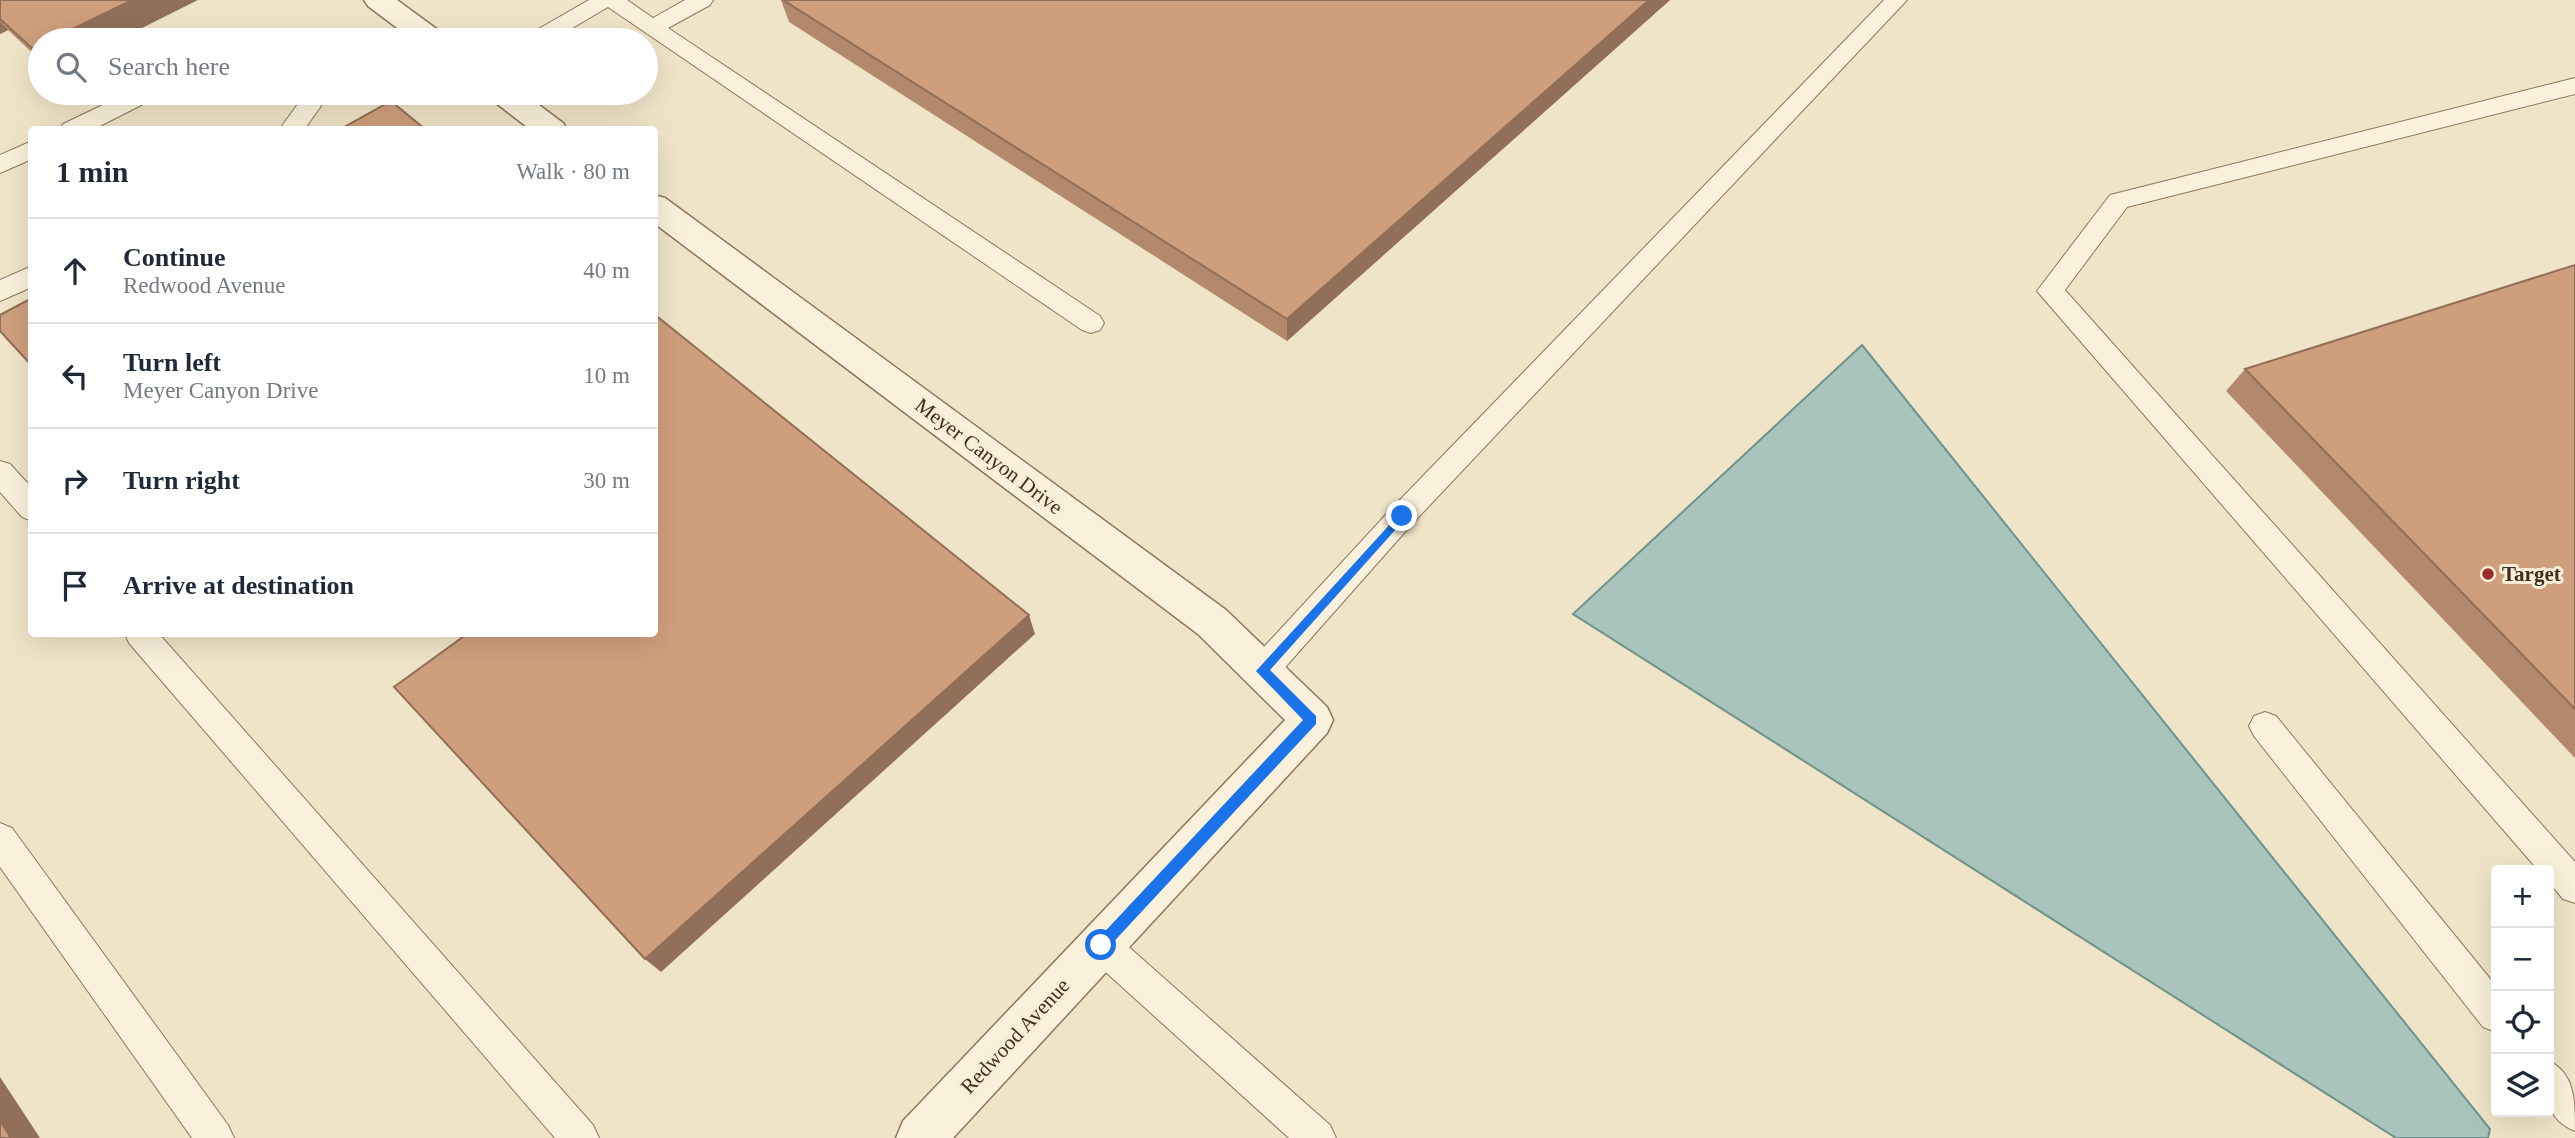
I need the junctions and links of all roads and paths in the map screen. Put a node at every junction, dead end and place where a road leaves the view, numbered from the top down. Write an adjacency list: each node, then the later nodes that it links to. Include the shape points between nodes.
1 (605, 0): 8 (lane)
2 (612, 0): 6 (lane)
3 (702, 0): 6 (lane)
4 (1896, 0): 26 (lane, via 1402,516)
5 (384, 1): 7 (street)
6 (653, 27)
7 (410, 28)
8 (557, 28)
9 (658, 30): 22 (lane)
10 (2575, 86): 30 (lane, via 2119,201 2050,291)
11 (122, 105): 14 (lane)
12 (309, 105): 15 (lane)
13 (519, 105): 16 (street)
14 (79, 126)
15 (294, 126)
16 (547, 126)
17 (28, 151): 18 (lane)
18 (0, 165)
19 (658, 209): 26 (street, Meyer Canyon Drive, via 1212,622)
20 (28, 277): 21 (lane)
21 (0, 292)
22 (1091, 323)
23 (0, 472): 24 (lane)
24 (28, 504)
25 (144, 637): 36 (lane)
26 (1262, 671): 27 (street, Meyer Canyon Drive)
27 (1311, 720): 31 (street, Redwood Avenue)
28 (2265, 726): 32 (lane)
29 (0, 839): 35 (lane)
30 (2575, 887)
31 (1101, 945): 37 (street, Redwood Avenue); 38 (lane)
32 (2491, 1008)
33 (2554, 1085): 34 (lane)
34 (2575, 1112)
35 (215, 1138)
36 (580, 1138)
37 (920, 1138)
38 (1317, 1138)

